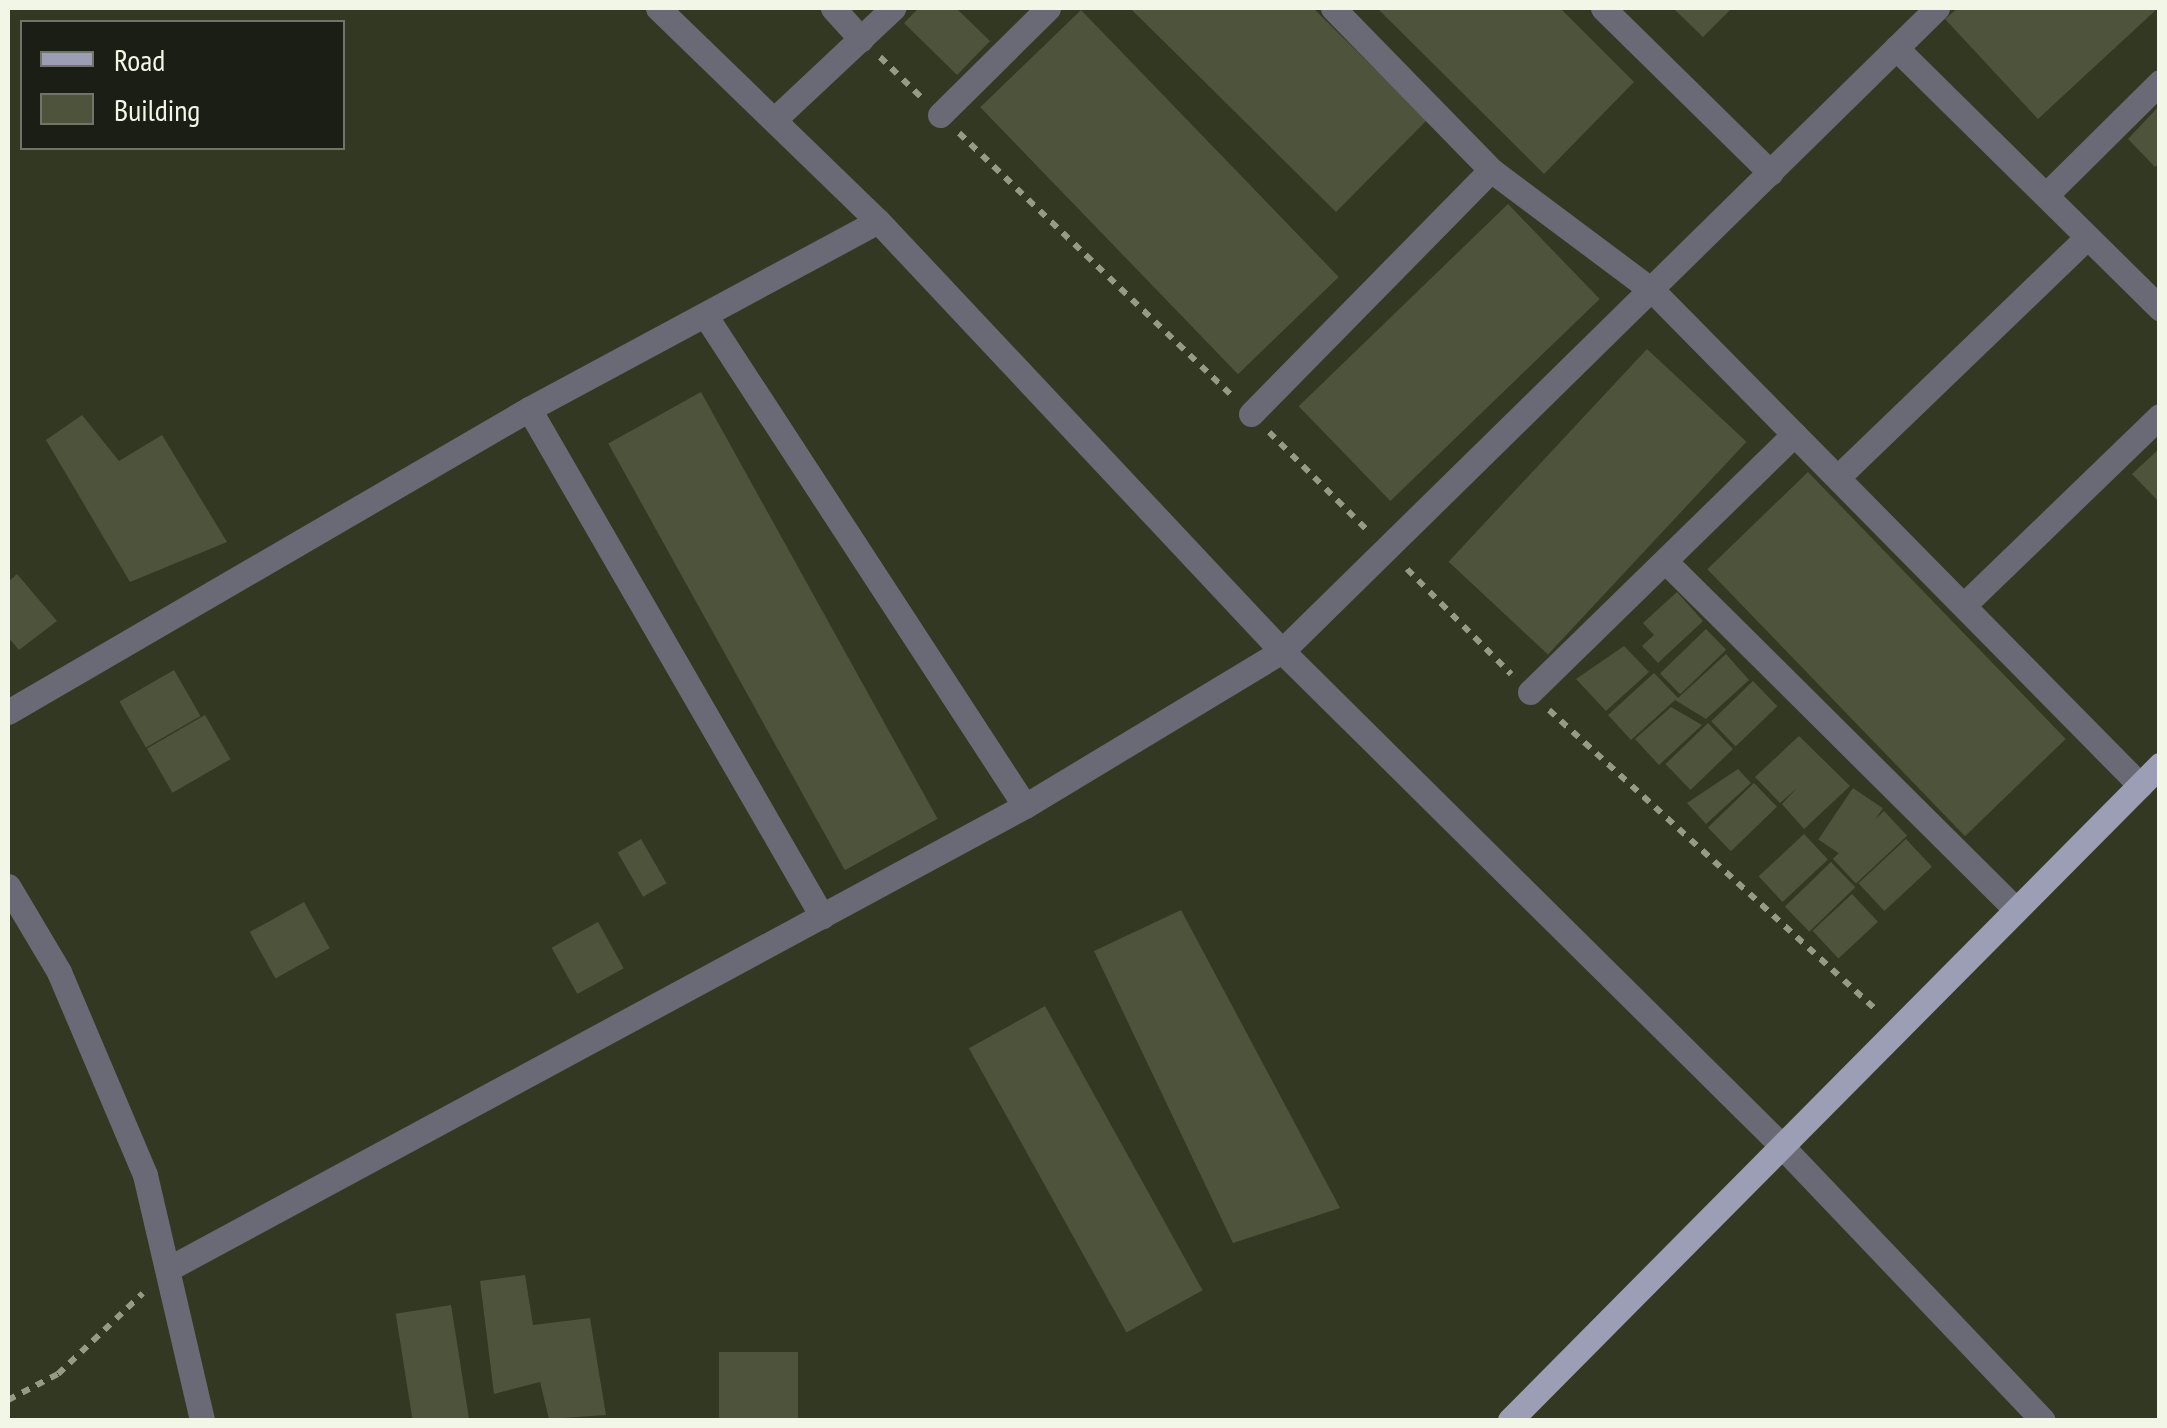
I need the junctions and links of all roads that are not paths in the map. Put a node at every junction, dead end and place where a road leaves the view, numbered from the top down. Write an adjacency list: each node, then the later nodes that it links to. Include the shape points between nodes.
1 (658, 8): 12 (street)
2 (832, 8): 8 (street)
3 (892, 8): 8 (street)
4 (1048, 8): 11 (street)
5 (1334, 8): 13 (street)
6 (1603, 8): 14 (street)
7 (1937, 8): 9 (street)
8 (861, 39): 12 (street)
9 (1896, 48): 14 (street); 15 (street)
10 (2160, 82): 15 (street)
11 (940, 115)
12 (776, 118): 16 (street)
13 (1491, 170): 18 (street); 22 (street)
14 (1771, 173): 18 (street)
15 (2046, 196): 17 (street)
16 (878, 221): 20 (street); 28 (street)
17 (2087, 237): 19 (street); 25 (street)
18 (1653, 291): 24 (street); 28 (street)
19 (2160, 308)
20 (705, 315): 21 (street); 33 (street)
21 (529, 409): 30 (street); 36 (street)
22 (1251, 414)
23 (2160, 416): 27 (street)
24 (1794, 434): 25 (street); 26 (street)
25 (1838, 477): 27 (street)
26 (1666, 562): 29 (street); 35 (street)
27 (1964, 605): 32 (street)
28 (1282, 651): 33 (street); 37 (street)
29 (1530, 692)
30 (8, 712)
31 (2160, 765): 32 (main road)
32 (2140, 785): 35 (main road)
33 (1025, 806): 36 (street)
34 (8, 886): 38 (street, via 59,972 145,1175)
35 (2013, 907): 37 (main road)
36 (822, 916): 38 (street)
37 (1777, 1141): 40 (main road); 41 (street)
38 (168, 1268): 39 (street)
39 (202, 1420)
40 (1510, 1420)
41 (2043, 1420)

